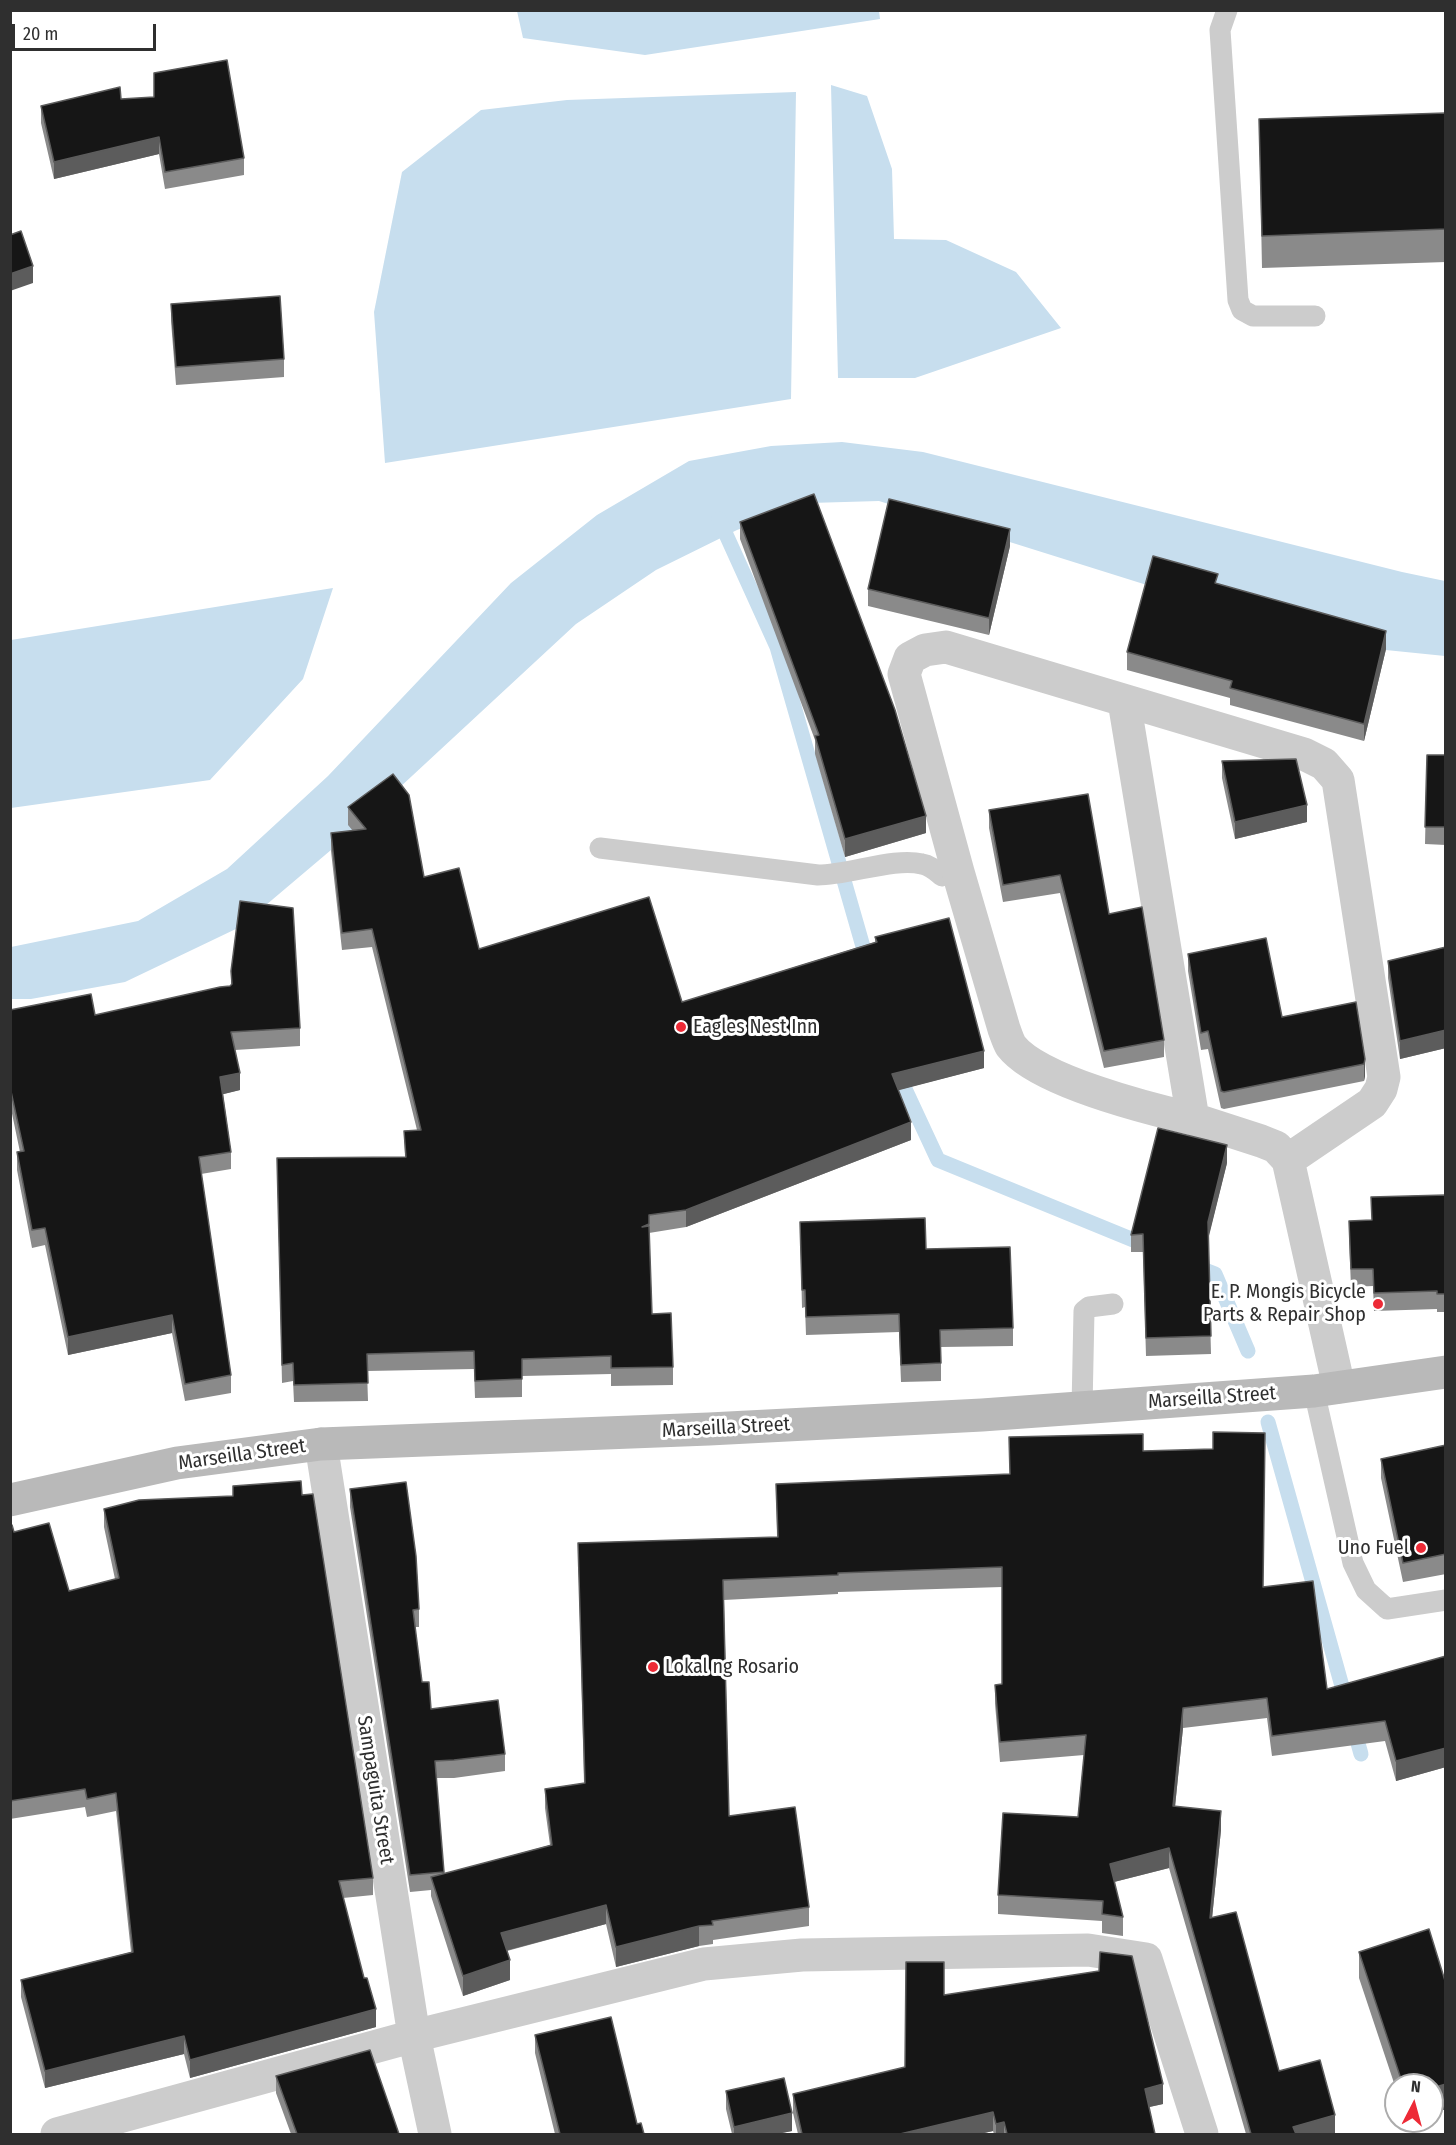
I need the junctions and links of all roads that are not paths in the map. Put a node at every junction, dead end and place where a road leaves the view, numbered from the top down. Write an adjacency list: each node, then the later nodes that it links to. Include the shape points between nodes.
1 (1227, 10): 2 (lane, via 1220,30 1238,300 1242,310 1253,316)
2 (1314, 316)
3 (1124, 701): 6 (street); 6 (street, via 946,647 925,650 910,658 904,674 1011,1046 1032,1063 1070,1082 1149,1109); 7 (street, via 1304,754 1324,764 1338,780 1384,1077 1382,1089 1372,1103)
4 (600, 848): 5 (lane, via 818,875 922,863)
5 (942, 876)
6 (1193, 1119): 7 (street, via 1276,1147)
7 (1288, 1160): 10 (street)
8 (1113, 1304): 11 (lane, via 1084,1311)
9 (1446, 1372): 10 (main road, Marseilla Street)
10 (1327, 1389): 11 (main road, Marseilla Street); 14 (lane, via 1353,1563 1366,1590 1387,1609)
11 (1082, 1408): 12 (main road, Marseilla Street, via 698,1430)
12 (321, 1444): 13 (main road, Marseilla Street, via 177,1463); 15 (street, Sampaguita Street)
13 (10, 1500)
14 (1446, 1600)
15 (414, 2036): 16 (street); 17 (street, Sampaguita Street); 18 (street, via 704,1964 802,1955 1088,1950 1146,1959)
16 (57, 2134)
17 (435, 2134)
18 (1202, 2134)

